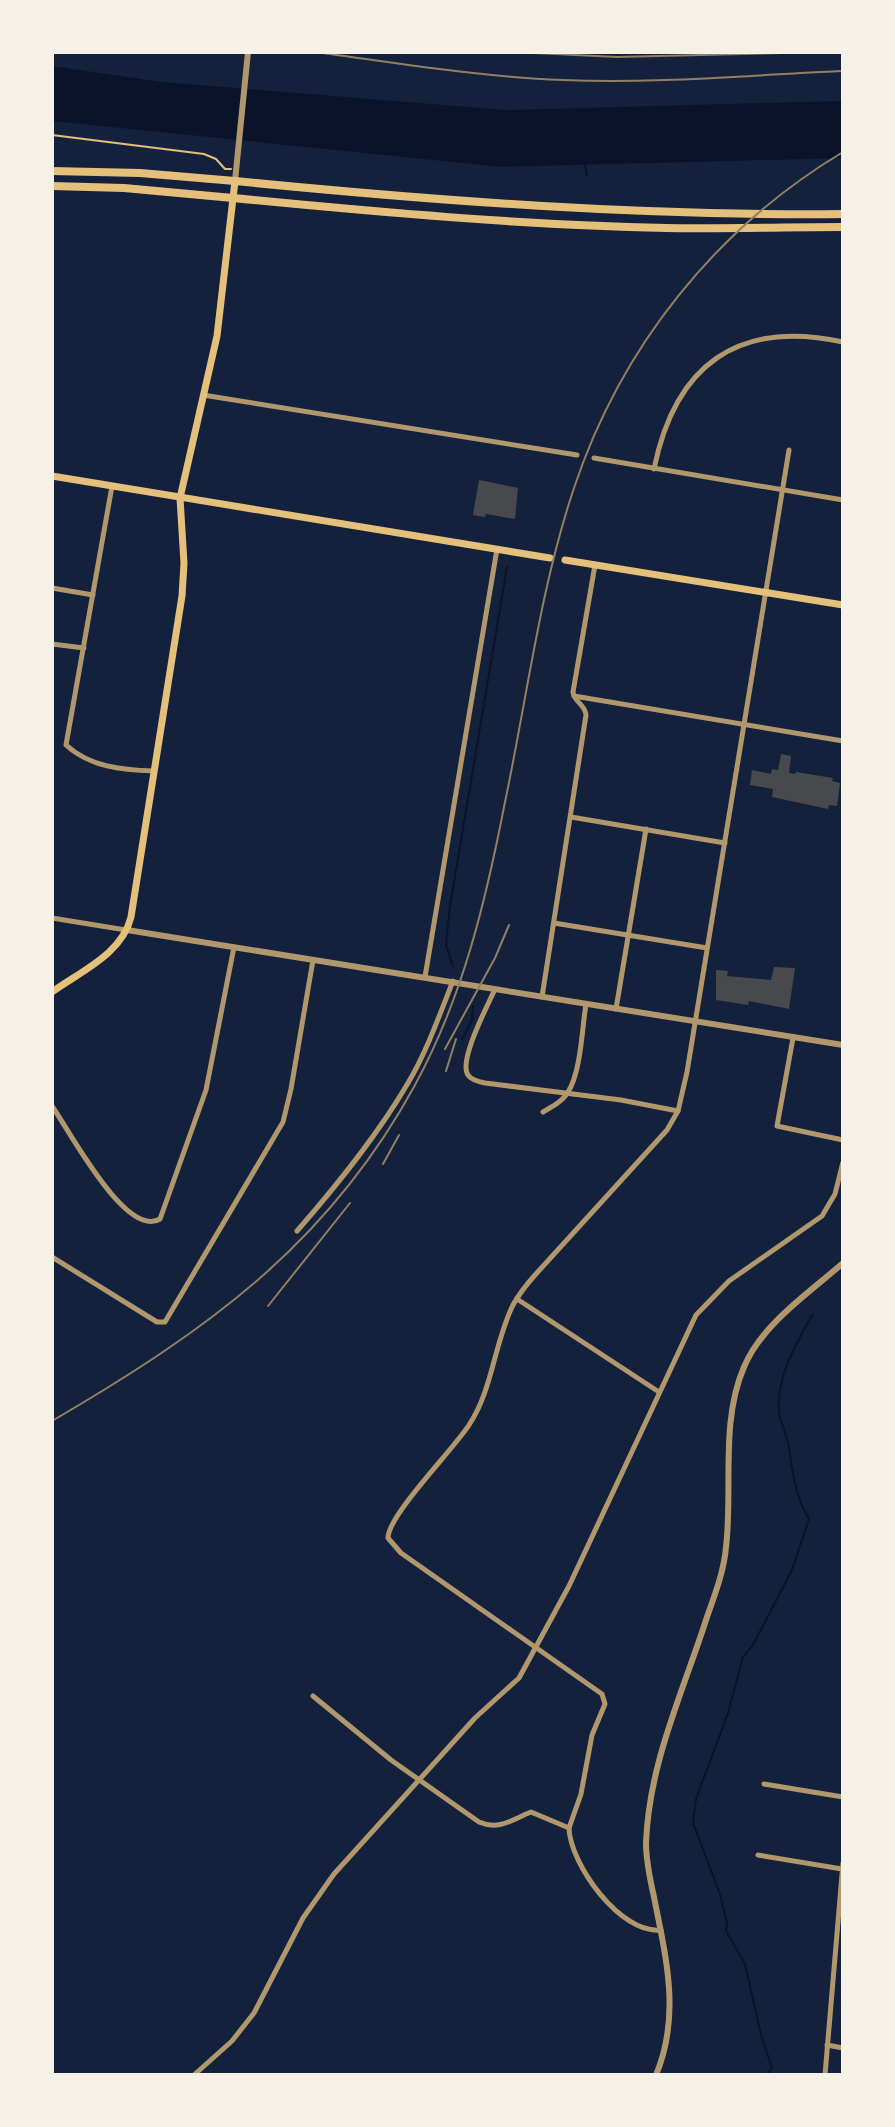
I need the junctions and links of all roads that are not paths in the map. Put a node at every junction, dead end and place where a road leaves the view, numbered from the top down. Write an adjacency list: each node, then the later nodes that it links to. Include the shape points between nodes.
1 (247, 56): 3 (street)
2 (52, 171): 3 (highway)
3 (235, 181): 5 (main road); 6 (highway, via 554,207)
4 (52, 186): 5 (highway)
5 (233, 198): 7 (highway, via 598,226); 9 (main road, via 217,336)
6 (843, 214)
7 (843, 227)
8 (843, 342): 13 (street, via 793,335 733,349 701,371 678,399 662,433)
9 (202, 395): 11 (street); 17 (main road)
10 (789, 450): 16 (street)
11 (577, 455)
12 (594, 458): 13 (street)
13 (654, 469): 16 (street)
14 (52, 476): 15 (main road)
15 (112, 486): 17 (main road); 25 (street)
16 (782, 489): 18 (street); 24 (street)
17 (180, 498): 19 (main road); 32 (main road, via 183,586)
18 (843, 500)
19 (497, 549): 20 (main road); 43 (street)
20 (550, 558)
21 (565, 560): 22 (main road)
22 (595, 565): 24 (main road); 29 (street)
23 (52, 588): 25 (street)
24 (765, 593): 26 (main road); 30 (street)
25 (93, 595): 28 (street)
26 (843, 605)
27 (52, 644): 28 (street)
28 (84, 648): 32 (street, via 67,746 98,764)
29 (574, 696): 30 (street); 33 (street, via 586,715)
30 (744, 725): 31 (street); 35 (street)
31 (843, 741)
32 (154, 771): 38 (main road)
33 (571, 817): 34 (street); 37 (street)
34 (646, 829): 35 (street); 39 (street)
35 (725, 843): 41 (street)
36 (52, 918): 38 (street)
37 (554, 923): 39 (street); 47 (street)
38 (127, 930): 40 (street); 46 (main road, via 112,950)
39 (628, 936): 41 (street); 49 (street)
40 (234, 947): 42 (street); 54 (street, via 206,1090 158,1221 129,1214)
41 (707, 948): 50 (street)
42 (313, 960): 43 (street); 60 (street, via 283,1122 163,1323)
43 (425, 977): 44 (street)
44 (453, 981): 45 (street); 59 (street, via 408,1083)
45 (495, 989): 47 (street); 53 (street, via 469,1050 469,1076 485,1083)
46 (52, 992)
47 (542, 997): 48 (street)
48 (586, 1004): 49 (street); 53 (street)
49 (616, 1009): 50 (street)
50 (695, 1021): 51 (street); 55 (street)
51 (793, 1038): 52 (street); 57 (street, via 777,1126)
52 (843, 1045)
53 (568, 1093): 55 (street); 56 (street)
54 (52, 1106)
55 (678, 1111): 62 (street, via 667,1130)
56 (543, 1112)
57 (843, 1140)
58 (843, 1162): 63 (street, via 835,1194 822,1216 705,1303)
59 (297, 1231)
60 (52, 1257)
61 (843, 1263): 73 (street, via 766,1333 740,1378 731,1428 726,1550 660,1753 649,1809 647,1861)
62 (517, 1299): 63 (street); 64 (street, via 474,1416 398,1513 388,1538 412,1561)
63 (659, 1392): 64 (street)
64 (537, 1648): 66 (street, via 513,1685); 69 (street, via 605,1699)
65 (313, 1696): 66 (street)
66 (420, 1779): 69 (street, via 487,1826 531,1812); 78 (street, via 313,1901 248,2022)
67 (764, 1784): 68 (street)
68 (843, 1797)
69 (569, 1828): 73 (street, via 578,1862 597,1891 636,1924)
70 (758, 1855): 72 (street)
71 (843, 1863): 72 (street)
72 (843, 1869): 74 (street)
73 (661, 1930): 79 (street, via 671,2008)
74 (834, 1960): 75 (street); 76 (street)
75 (843, 1961)
76 (827, 2045): 77 (street); 80 (street)
77 (843, 2048)
78 (194, 2075)
79 (656, 2075)
80 (825, 2075)

